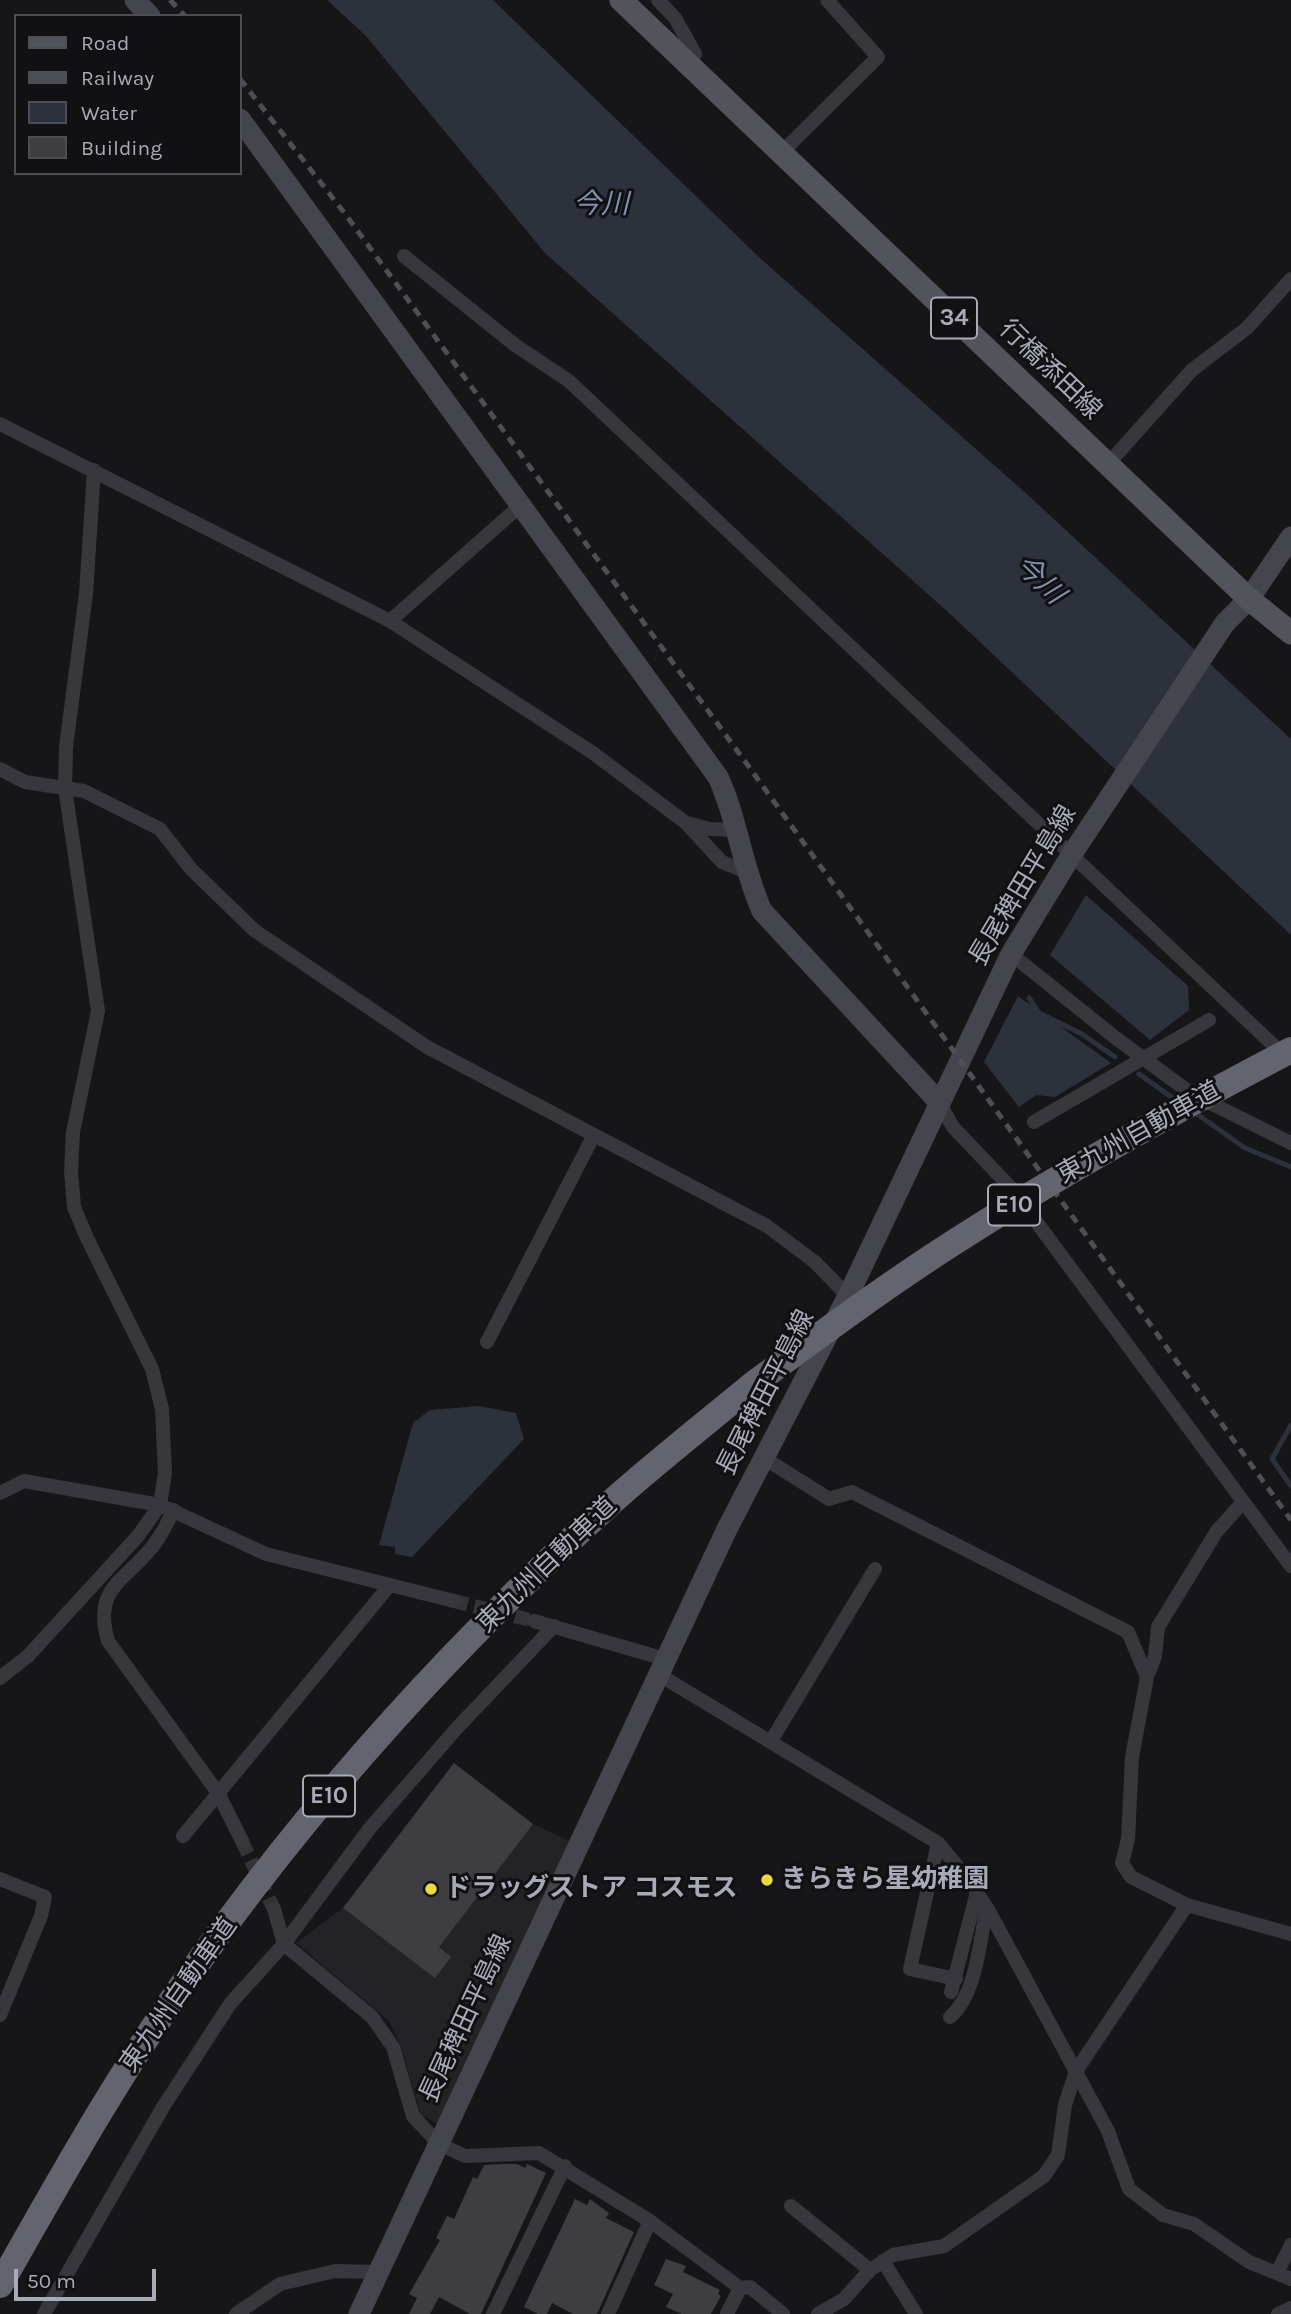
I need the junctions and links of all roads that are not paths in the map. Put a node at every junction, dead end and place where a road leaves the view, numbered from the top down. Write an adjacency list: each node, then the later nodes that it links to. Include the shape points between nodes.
1 (135, 0): 5 (main road)
2 (621, 0): 6 (main road, 行橋添田線 / 34)
3 (658, 0): 6 (street, via 675,18 695,54)
4 (827, 0): 8 (street, via 878,57)
5 (148, 14)
6 (687, 63): 8 (main road, 行橋添田線 / 34)
7 (242, 122): 14 (main road)
8 (781, 153): 12 (main road, 行橋添田線 / 34)
9 (404, 256): 23 (street, via 515,345 569,381)
10 (1291, 279): 12 (street, via 1247,328 1192,370)
11 (0, 424): 13 (street)
12 (1108, 464): 16 (main road, 行橋添田線 / 34)
13 (94, 470): 17 (street); 20 (street)
14 (522, 505): 17 (street); 22 (main road, via 718,777)
15 (1291, 537): 16 (main road, 長尾稗田平島線)
16 (1249, 599): 18 (main road, 行橋添田線 / 34); 23 (main road, 長尾稗田平島線, via 1226,623)
17 (390, 621): 21 (street, via 593,753)
18 (1291, 633)
19 (0, 769): 20 (street, via 25,782)
20 (65, 788): 32 (street, via 84,791 160,829 191,869 254,930 427,1047); 39 (street, via 98,1011 73,1132 74,1207 152,1369 166,1445)
21 (685, 823): 22 (street); 24 (street, via 722,862)
22 (737, 830): 24 (main road)
23 (1076, 848): 25 (main road, 長尾稗田平島線); 29 (street)
24 (747, 872): 30 (main road, via 762,911)
25 (1011, 954): 28 (street); 30 (main road, 長尾稗田平島線)
26 (1209, 1020): 28 (street)
27 (1291, 1050): 74 (highway, 東九州自動車道 / E10, bridge, via 1138,1130 965,1235 752,1385 615,1499 472,1636 340,1782 234,1915 156,2024 79,2146)
28 (1144, 1059): 31 (street); 33 (street, via 1192,1094)
29 (1291, 1061)
30 (939, 1102): 34 (main road, 長尾稗田平島線); 38 (street, via 953,1127 1012,1189)
31 (1034, 1122)
32 (594, 1135): 34 (street, via 767,1226 815,1262); 35 (street)
33 (1291, 1143)
34 (848, 1296): 36 (main road, 長尾稗田平島線)
35 (487, 1342)
36 (764, 1458): 46 (main road, 長尾稗田平島線); 47 (street, via 829,1499 852,1492 1128,1632)
37 (0, 1493): 39 (street, via 24,1481)
38 (1243, 1502): 40 (street); 47 (street, via 1217,1531 1158,1627)
39 (167, 1507): 42 (street, via 266,1554); 48 (street, via 27,1656); 50 (street, via 158,1540 106,1598 104,1626 108,1641)
40 (1291, 1566)
41 (875, 1569): 49 (street)
42 (389, 1586): 43 (street); 50 (street)
43 (454, 1601)
44 (534, 1621): 45 (street)
45 (554, 1626): 46 (street); 60 (street, via 370,1828)
46 (662, 1667): 49 (street); 64 (main road, 長尾稗田平島線)
47 (1147, 1677): 56 (street, via 1132,1757 1128,1839 1122,1863 1131,1877)
48 (0, 1678)
49 (771, 1741): 53 (street)
50 (218, 1793): 51 (street); 52 (street)
51 (183, 1836)
52 (242, 1841)
53 (938, 1843): 55 (street); 55 (street, via 910,1969 954,1986)
54 (0, 1879): 61 (street, via 45,1897)
55 (977, 1892): 57 (street)
56 (1187, 1905): 59 (street); 63 (street)
57 (987, 1908): 62 (street, via 967,1994); 63 (street)
58 (274, 1909): 60 (street)
59 (1291, 1934)
60 (284, 1944): 64 (street, via 372,2018 393,2047 413,2116); 77 (street, via 223,2015 163,2108)
61 (0, 2015)
62 (950, 2017)
63 (1076, 2071): 69 (street, via 1065,2105 1058,2155 1044,2176 944,2246); 72 (street, via 1108,2130 1129,2189 1163,2215 1194,2224 1249,2262)
64 (439, 2144): 65 (street, via 465,2156 539,2153); 71 (main road, 長尾稗田平島線)
65 (565, 2166): 67 (street); 80 (street)
66 (791, 2206): 70 (street)
67 (650, 2221): 75 (street); 81 (street)
68 (1291, 2245): 72 (street)
69 (883, 2261): 70 (street); 85 (street)
70 (870, 2270): 84 (street, via 844,2299)
71 (378, 2272): 78 (street, via 335,2272 280,2284); 79 (main road, 長尾稗田平島線)
72 (1277, 2273): 73 (street)
73 (1291, 2279)
74 (0, 2285)
75 (740, 2288): 82 (street); 83 (street, via 750,2287)
76 (1291, 2308): 86 (street)
77 (44, 2314)
78 (236, 2314)
79 (359, 2314)
80 (493, 2314)
81 (608, 2314)
82 (727, 2314)
83 (783, 2314)
84 (818, 2314)
85 (916, 2314)
86 (1278, 2314)

